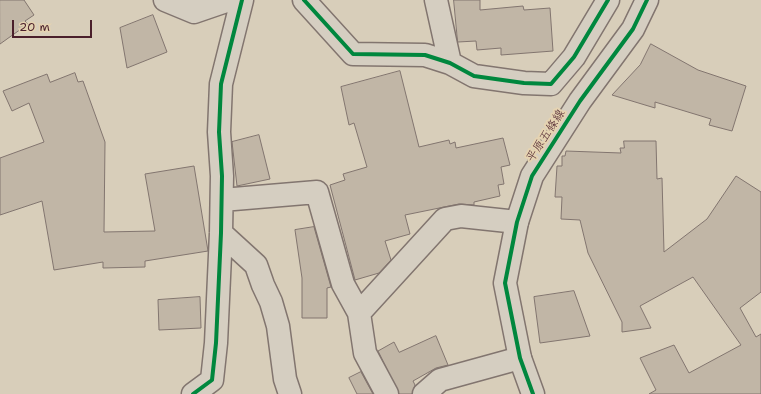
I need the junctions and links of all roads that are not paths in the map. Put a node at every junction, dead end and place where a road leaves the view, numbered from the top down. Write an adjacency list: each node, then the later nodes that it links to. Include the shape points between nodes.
1 (165, 0): 2 (street, via 194,12)
2 (229, 0)
3 (242, 0): 9 (street, via 221,84 219,132)
4 (304, 0): 8 (street, via 353,54 425,55)
5 (436, 0): 8 (street)
6 (608, 0): 8 (street, via 574,57 551,84 474,76)
7 (648, 0): 10 (street, 平原五條線, via 633,28 580,101 532,176)
8 (450, 63)
9 (222, 200): 11 (street); 12 (street, via 317,192 343,284)
10 (517, 222): 12 (street, via 461,216 446,219); 13 (street, 平原五條線, via 505,283)
11 (221, 233): 14 (street, via 212,380); 15 (street, via 256,265 278,326 285,379)
12 (359, 313): 16 (street, via 365,353)
13 (520, 358): 17 (street, via 440,380); 18 (street, 平原五條線)
14 (193, 394)
15 (290, 394)
16 (387, 394)
17 (424, 394)
18 (533, 394)

